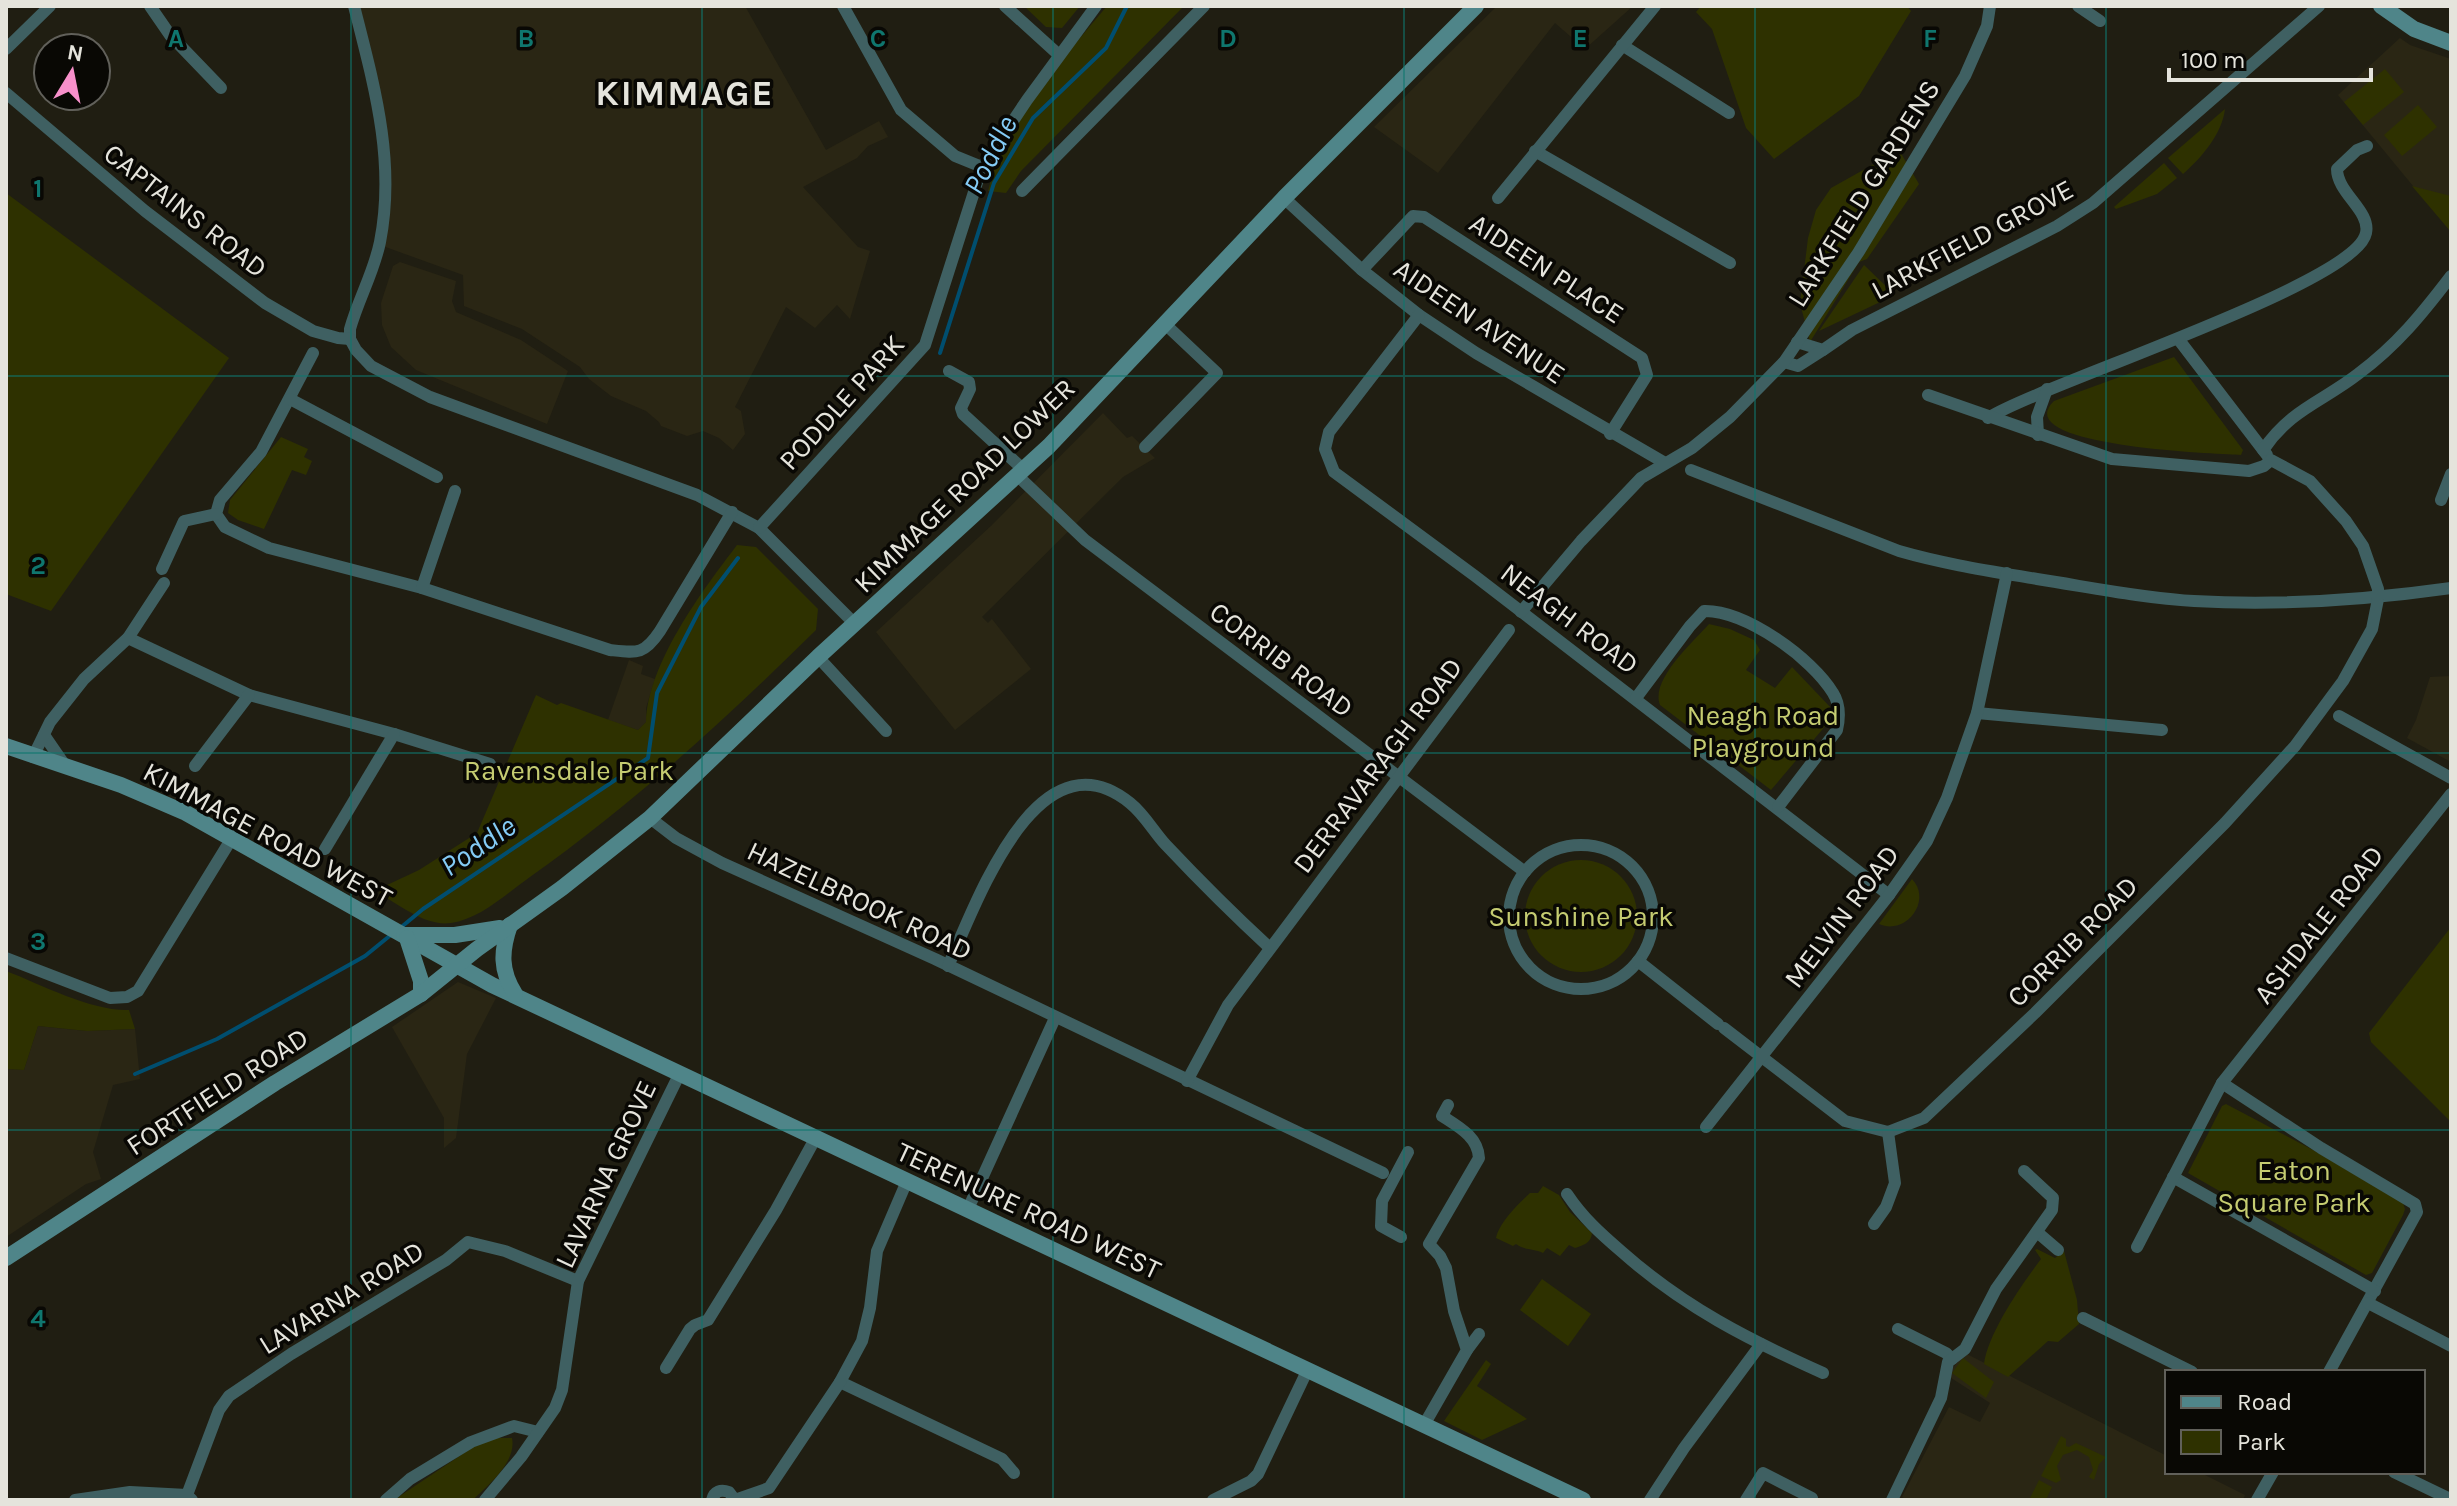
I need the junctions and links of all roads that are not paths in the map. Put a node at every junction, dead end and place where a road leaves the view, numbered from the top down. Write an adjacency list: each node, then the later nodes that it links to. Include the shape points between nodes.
1 (50, 6): 17 (street)
2 (150, 6): 19 (street)
3 (354, 6): 33 (street, via 382,117 387,166 380,245)
4 (843, 6): 24 (street, via 901,110 955,156)
5 (1005, 6): 18 (street)
6 (1096, 6): 18 (street, PODDLE PARK)
7 (1204, 6): 25 (street)
8 (1476, 6): 26 (main road, KIMMAGE ROAD LOWER)
9 (1655, 6): 16 (street)
10 (1990, 6): 35 (street, LARKFIELD GARDENS, via 1965,76 1858,253)
11 (2078, 6): 14 (street)
12 (2319, 6): 36 (street, LARKFIELD GROVE, via 2093,203)
13 (2381, 6): 15 (main road, via 2414,29)
14 (2100, 21)
15 (2451, 43)
16 (1622, 45): 21 (street); 23 (street)
17 (6, 49)
18 (1059, 55): 24 (street, PODDLE PARK)
19 (221, 88)
20 (6, 93): 33 (street, CAPTAINS ROAD, via 145,211 265,303 313,331)
21 (1729, 113)
22 (2367, 146): 34 (street, via 2337,169 2342,187 2365,220 2359,248)
23 (1535, 151): 27 (street); 28 (street)
24 (982, 167): 57 (street, PODDLE PARK, via 925,345)
25 (1022, 191)
26 (1284, 198): 29 (street, AIDEEN AVENUE); 32 (main road, KIMMAGE ROAD LOWER)
27 (1498, 198)
28 (1730, 263)
29 (1362, 270): 31 (street, AIDEEN AVENUE); 44 (street, AIDEEN PLACE, via 1413,216 1424,217 1642,358 1647,375)
30 (2451, 276): 47 (street, via 2414,325 2358,375 2282,425)
31 (1419, 315): 44 (street, AIDEEN AVENUE); 64 (street, NEAGH ROAD, via 1329,432 1325,449 1334,472)
32 (1165, 324): 46 (street, via 1217,373); 50 (main road, KIMMAGE ROAD LOWER)
33 (350, 339): 55 (street, via 371,366 430,397)
34 (2179, 340): 40 (street); 47 (street)
35 (1797, 342): 36 (street); 38 (street, LARKFIELD GARDENS)
36 (1823, 350): 38 (street, LARKFIELD GROVE, via 1798,366)
37 (313, 353): 42 (street)
38 (1784, 362): 48 (street, LARKFIELD GARDENS, via 1692,448)
39 (949, 371): 50 (street, CORRIB ROAD, via 969,382 963,414)
40 (2047, 389): 43 (street); 45 (street, via 2037,417)
41 (1928, 395): 43 (street)
42 (290, 399): 52 (street); 56 (street, via 261,452 220,500)
43 (1988, 418): 45 (street)
44 (1610, 434): 48 (street, AIDEEN AVENUE)
45 (2038, 435): 47 (street, via 2122,461 2249,471 2264,466)
46 (1145, 447)
47 (2267, 455): 63 (street, via 2310,481 2346,521 2363,546)
48 (1665, 463): 64 (street, via 1621,498)
49 (1691, 470): 59 (street, via 1899,551)
50 (1021, 473): 65 (main road, KIMMAGE ROAD LOWER); 82 (street, CORRIB ROAD, via 1085,540)
51 (2451, 474): 54 (street)
52 (437, 477)
53 (455, 491): 61 (street)
54 (2441, 500)
55 (732, 512): 57 (street); 61 (street, via 652,645 638,653 610,650)
56 (216, 514): 58 (street, via 184,521); 61 (street, via 225,527 269,548)
57 (759, 528): 65 (street)
58 (162, 569)
59 (2007, 573): 63 (street, via 2194,601); 71 (street, MELVIN ROAD)
60 (164, 583): 67 (street)
61 (422, 588)
62 (2451, 588): 63 (street)
63 (2378, 599): 107 (street, CORRIB ROAD, via 2372,629 2343,681 2255,790 1935,1108)
64 (1521, 612): 70 (street, NEAGH ROAD)
65 (855, 624): 68 (main road, KIMMAGE ROAD LOWER)
66 (1509, 630): 82 (street, DERRAVARAGH ROAD)
67 (128, 638): 69 (street); 76 (street, via 84,679)
68 (818, 657): 74 (street); 86 (main road, KIMMAGE ROAD LOWER)
69 (249, 695): 75 (street); 80 (street)
70 (1636, 698): 85 (street, NEAGH ROAD); 85 (street, NEAGH ROAD, via 1704,611 1752,625 1791,650 1835,695 1840,718 1837,730)
71 (1977, 713): 73 (street); 90 (street, MELVIN ROAD, via 1927,841)
72 (2339, 716): 83 (street)
73 (2162, 730)
74 (886, 731)
75 (394, 734): 79 (street); 88 (street)
76 (44, 735): 78 (street); 81 (street)
77 (6, 746): 78 (main road, KIMMAGE ROAD WEST)
78 (33, 757): 81 (main road, KIMMAGE ROAD WEST)
79 (490, 764)
80 (195, 766)
81 (66, 767): 87 (main road, KIMMAGE ROAD WEST, via 121,785)
82 (1397, 777): 89 (street, CORRIB ROAD); 93 (street, DERRAVARAGH ROAD)
83 (2451, 778)
84 (2451, 794): 104 (street, ASHDALE ROAD)
85 (1778, 807): 90 (street, NEAGH ROAD)
86 (650, 818): 91 (main road, KIMMAGE ROAD LOWER); 97 (street, HAZELBROOK ROAD, via 722,863)
87 (232, 838): 92 (main road, KIMMAGE ROAD WEST); 94 (street, via 138,991 127,997 110,998)
88 (325, 849)
89 (1525, 872): 95 (street, via 1543,855 1567,846 1615,853 1635,869 1651,902 1650,939); 95 (street, via 1515,887 1509,921 1519,954 1530,968 1560,986 1594,988 1626,974)
90 (1889, 895): 101 (street, MELVIN ROAD)
91 (509, 926): 92 (main road); 96 (main road, KIMMAGE ROAD LOWER); 99 (main road, via 502,957)
92 (404, 937): 96 (main road, KIMMAGE ROAD WEST); 98 (main road)
93 (1270, 948): 97 (street, via 1164,843 1133,804 1101,786 1086,784 1066,786 1023,822 998,858); 103 (street, DERRAVARAGH ROAD, via 1228,1005)
94 (6, 958)
95 (1638, 961): 101 (street)
96 (455, 966): 98 (main road, FORTFIELD ROAD); 99 (main road, TERENURE ROAD WEST)
97 (948, 966): 100 (street, HAZELBROOK ROAD)
98 (421, 994): 121 (main road, FORTFIELD ROAD)
99 (515, 994): 102 (main road, TERENURE ROAD WEST)
100 (1055, 1018): 103 (street, HAZELBROOK ROAD); 115 (street)
101 (1761, 1056): 106 (street, MELVIN ROAD); 107 (street, via 1845,1121)
102 (679, 1075): 108 (main road, TERENURE ROAD WEST); 122 (street, LAVARNA GROVE)
103 (1187, 1081): 111 (street, HAZELBROOK ROAD)
104 (2222, 1083): 112 (street, ASHDALE ROAD); 123 (street, via 2415,1204 2417,1212)
105 (1448, 1105): 129 (street, via 1442,1116 1473,1139 1479,1158 1429,1244 1446,1268)
106 (1706, 1127)
107 (1888, 1132): 116 (street, via 1895,1183)
108 (815, 1139): 113 (main road, TERENURE ROAD WEST); 131 (street, via 708,1320 690,1329)
109 (1408, 1152): 118 (street, via 1382,1201 1381,1226)
110 (2024, 1171): 117 (street, via 2053,1198 2052,1210)
111 (1383, 1173)
112 (2173, 1177): 119 (street, ASHDALE ROAD); 123 (street)
113 (907, 1181): 115 (main road, TERENURE ROAD WEST); 136 (street, via 877,1251 862,1341)
114 (1567, 1194): 127 (street, via 1582,1217 1657,1284)
115 (968, 1209): 132 (main road, TERENURE ROAD WEST)
116 (1874, 1224)
117 (2037, 1232): 120 (street); 130 (street, via 1996,1289 1965,1349)
118 (1401, 1237)
119 (2137, 1247)
120 (2058, 1250)
121 (6, 1258)
122 (578, 1281): 138 (street, LAVARNA GROVE, via 562,1390); 143 (street, LAVARNA ROAD, via 468,1242 229,1396 219,1410)
123 (2371, 1297): 128 (street); 134 (street)
124 (2083, 1318): 133 (street)
125 (1898, 1329): 130 (street)
126 (1479, 1334): 129 (street)
127 (1761, 1344): 135 (street); 153 (street)
128 (2451, 1346)
129 (1467, 1350): 137 (street)
130 (1952, 1359): 155 (street, via 1945,1369 1941,1398)
131 (666, 1368)
132 (1308, 1369): 137 (main road, TERENURE ROAD WEST); 151 (street, via 1258,1474)
133 (2188, 1370)
134 (2330, 1370)
135 (1823, 1373)
136 (840, 1382): 139 (street, via 1002,1459); 150 (street, via 769,1488)
137 (1424, 1425): 152 (main road, TERENURE ROAD WEST)
138 (538, 1432): 147 (street, via 514,1426 471,1442); 148 (street, LAVARNA GROVE)
139 (1014, 1473)
140 (2272, 1474): 156 (street)
141 (2398, 1474): 142 (street)
142 (2426, 1488): 145 (street); 157 (street)
143 (189, 1498): 146 (street, via 130,1492)
144 (1812, 1498): 154 (street, via 1763,1473)
145 (2450, 1499)
146 (75, 1500)
147 (386, 1500)
148 (485, 1500)
149 (712, 1500): 150 (street, via 721,1490)
150 (735, 1500)
151 (1213, 1500)
152 (1583, 1500)
153 (1650, 1500)
154 (1746, 1500)
155 (1892, 1500)
156 (2257, 1500)
157 (2420, 1500)

